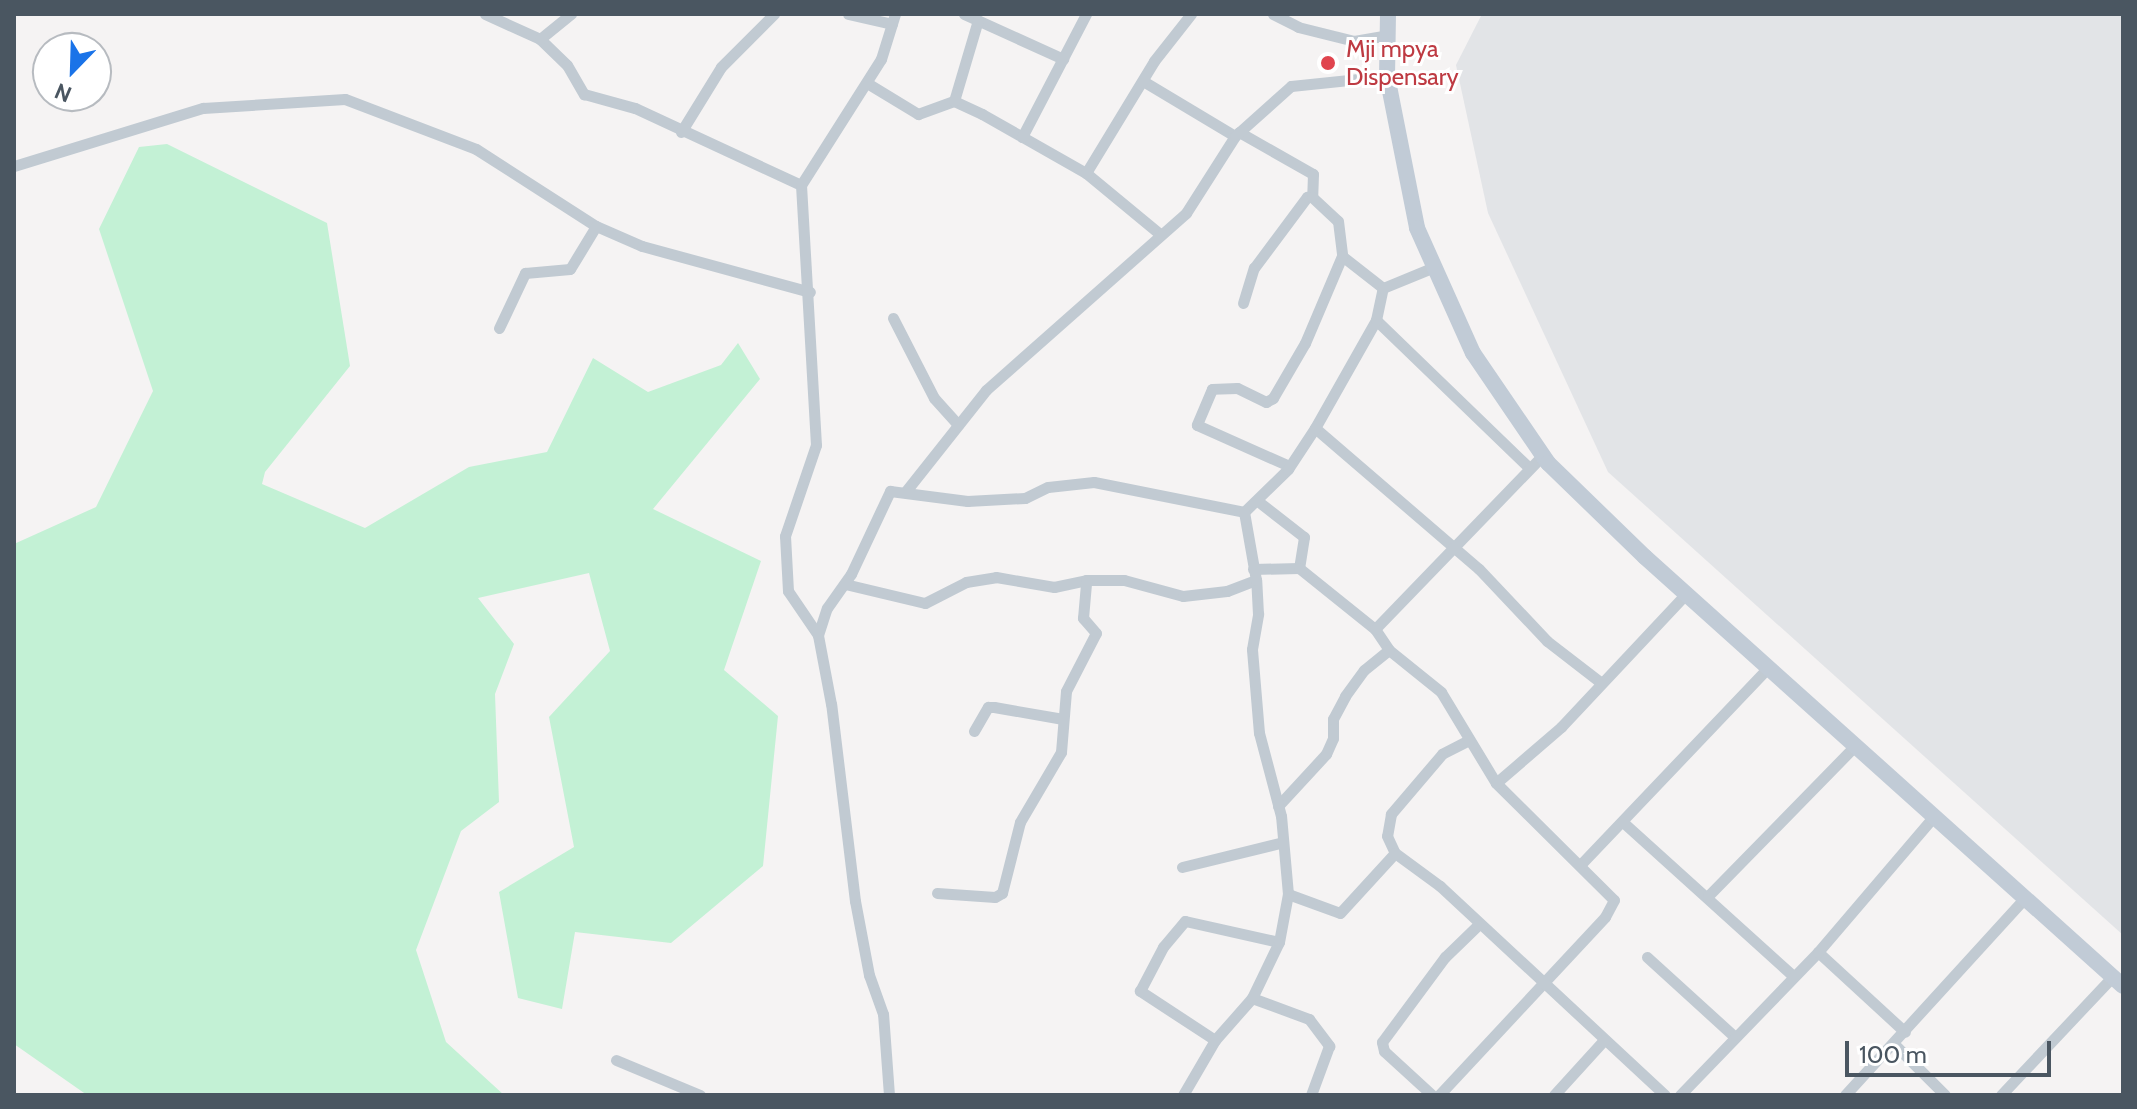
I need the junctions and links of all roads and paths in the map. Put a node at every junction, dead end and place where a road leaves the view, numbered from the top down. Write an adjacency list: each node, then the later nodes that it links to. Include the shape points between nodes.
1 (485, 14): 13 (street)
2 (571, 14): 13 (street)
3 (774, 14): 19 (street, via 721,67)
4 (848, 14): 10 (street)
5 (964, 14): 11 (street)
6 (1086, 14): 14 (street)
7 (1191, 14): 16 (street)
8 (1273, 14): 12 (street, via 1298,27 1354,41)
9 (1388, 14): 12 (main road)
10 (893, 19): 17 (street)
11 (978, 20): 14 (street); 18 (street)
12 (1387, 35): 15 (main road)
13 (540, 39): 19 (street, via 567,65 584,94 635,108)
14 (1063, 59): 21 (street)
15 (1387, 76): 20 (street, via 1291,86); 29 (main road, via 1406,186)
16 (1143, 81): 20 (street); 23 (street)
17 (867, 83): 18 (street, via 918,114); 24 (street)
18 (954, 101): 21 (street)
19 (681, 132): 24 (street)
20 (1237, 134): 25 (street, via 1313,174); 27 (street, via 1186,213)
21 (1022, 137): 23 (street)
22 (14, 166): 26 (street, via 203,108 345,99 476,149)
23 (1086, 173): 27 (street)
24 (801, 185): 31 (street)
25 (1312, 197): 28 (street, via 1338,221); 32 (street, via 1254,268)
26 (596, 226): 31 (street, via 682,259); 35 (street, via 570,269 525,273)
27 (1161, 235): 36 (street, via 986,390)
28 (1342, 256): 30 (street); 39 (street, via 1305,343 1273,398 1266,402 1237,388 1212,389 1198,420 1200,427)
29 (1434, 267): 30 (street); 38 (main road, via 1473,353)
30 (1383, 288): 34 (street)
31 (810, 292): 51 (street, via 816,445 785,536 788,591)
32 (1243, 303)
33 (893, 318): 36 (street, via 934,398)
34 (1376, 320): 37 (street); 40 (street)
35 (499, 328)
36 (958, 425): 41 (street)
37 (1315, 428): 39 (street); 44 (street)
38 (1542, 456): 40 (street); 49 (main road)
39 (1289, 466): 42 (street)
40 (1528, 467): 44 (street)
41 (906, 491): 43 (street, via 967,501 1025,498 1048,487 1094,482); 48 (street, via 884,497)
42 (1259, 502): 43 (street); 45 (street, via 1304,537)
43 (1244, 512): 46 (street)
44 (1449, 547): 50 (street); 54 (street, via 1479,569 1547,641)
45 (1299, 568): 46 (street); 50 (street)
46 (1254, 575): 47 (street, via 1227,591 1183,596 1124,580); 60 (street, via 1252,649 1259,733)
47 (1086, 580): 48 (street, via 1054,587 996,577 966,582 925,603); 55 (street, via 1083,618 1096,633 1066,691)
48 (845, 584): 51 (street, via 827,608)
49 (1686, 594): 53 (main road); 54 (street)
50 (1375, 629): 52 (street)
51 (818, 635): 86 (street, via 855,901 869,975 883,1014)
52 (1389, 650): 57 (street, via 1441,692); 60 (street, via 1364,670 1345,696 1333,719 1326,754)
53 (1768, 668): 58 (main road); 62 (street)
54 (1599, 681): 59 (street, via 1561,727)
55 (1063, 719): 56 (street, via 988,707); 67 (street, via 1061,752 1020,822 1002,893)
56 (974, 731)
57 (1469, 740): 59 (street); 64 (street, via 1442,754 1391,814 1387,836)
58 (1855, 746): 61 (main road); 69 (street)
59 (1496, 783): 65 (street)
60 (1278, 806): 63 (street)
61 (1934, 816): 70 (main road); 73 (street)
62 (1625, 824): 65 (street); 69 (street)
63 (1280, 843): 66 (street); 68 (street)
64 (1395, 853): 68 (street, via 1340,913); 71 (street, via 1440,886)
65 (1582, 863): 76 (street, via 1610,891 1612,906)
66 (1182, 867)
67 (937, 893)
68 (1288, 894): 72 (street)
69 (1708, 896): 75 (street)
70 (2025, 898): 77 (main road); 79 (street)
71 (1478, 925): 76 (street); 89 (street, via 1445,957 1382,1042 1384,1051)
72 (1279, 942): 78 (street); 81 (street, via 1185,921 1163,947 1140,991)
73 (1818, 952): 75 (street); 79 (street)
74 (1647, 957): 80 (street)
75 (1792, 975): 80 (street)
76 (1544, 981): 82 (street); 90 (street)
77 (2118, 981): 96 (street)
78 (1252, 998): 81 (street); 88 (street, via 1309,1019 1329,1046)
79 (1905, 1032): 83 (street)
80 (1735, 1037): 93 (street)
81 (1215, 1040): 87 (street)
82 (1604, 1040): 91 (street); 92 (street)
83 (1894, 1044): 94 (street); 95 (street)
84 (616, 1060): 85 (street)
85 (700, 1095)
86 (889, 1095)
87 (1183, 1095)
88 (1311, 1095)
89 (1432, 1095)
90 (1439, 1095)
91 (1554, 1095)
92 (1665, 1095)
93 (1680, 1095)
94 (1845, 1095)
95 (1945, 1095)
96 (2001, 1095)

